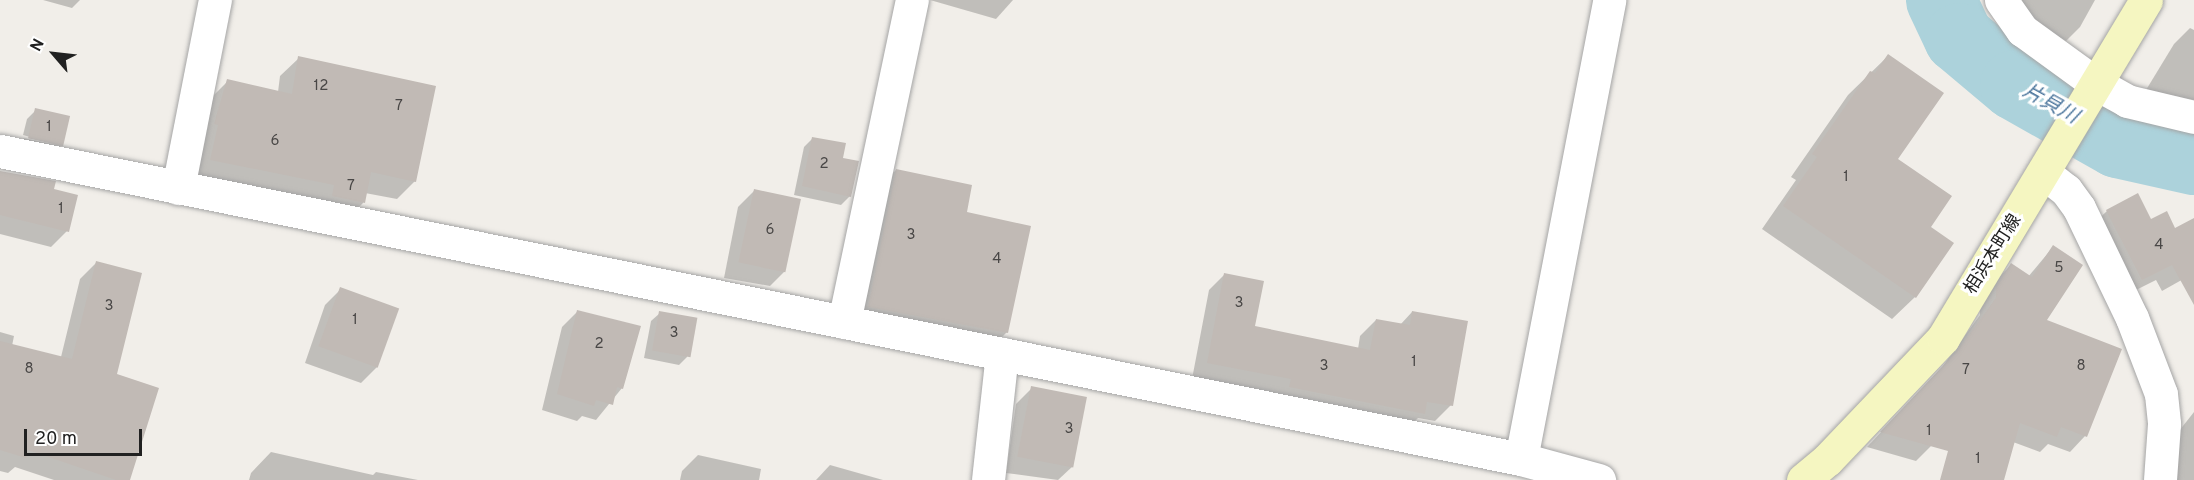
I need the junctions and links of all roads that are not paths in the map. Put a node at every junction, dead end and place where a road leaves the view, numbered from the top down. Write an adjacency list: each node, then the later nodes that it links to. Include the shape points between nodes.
1 (215, 0): 10 (street)
2 (912, 0): 11 (street)
3 (1609, 0): 13 (street)
4 (2001, 0): 6 (street, via 2022,30)
5 (2146, 0): 6 (main road, 相浜本町線)
6 (2092, 88): 7 (street, via 2127,102); 9 (main road, 相浜本町線)
7 (2194, 117)
8 (0, 151): 10 (street)
9 (2044, 172): 16 (main road, 相浜本町線, via 1943,338 1827,460); 17 (street, via 2066,190 2079,208 2132,318 2161,394 2164,424)
10 (178, 188): 11 (street)
11 (844, 322): 12 (street)
12 (1002, 354): 13 (street); 14 (street)
13 (1521, 459): 15 (street)
14 (988, 480)
15 (1599, 480)
16 (1803, 480)
17 (2160, 480)

